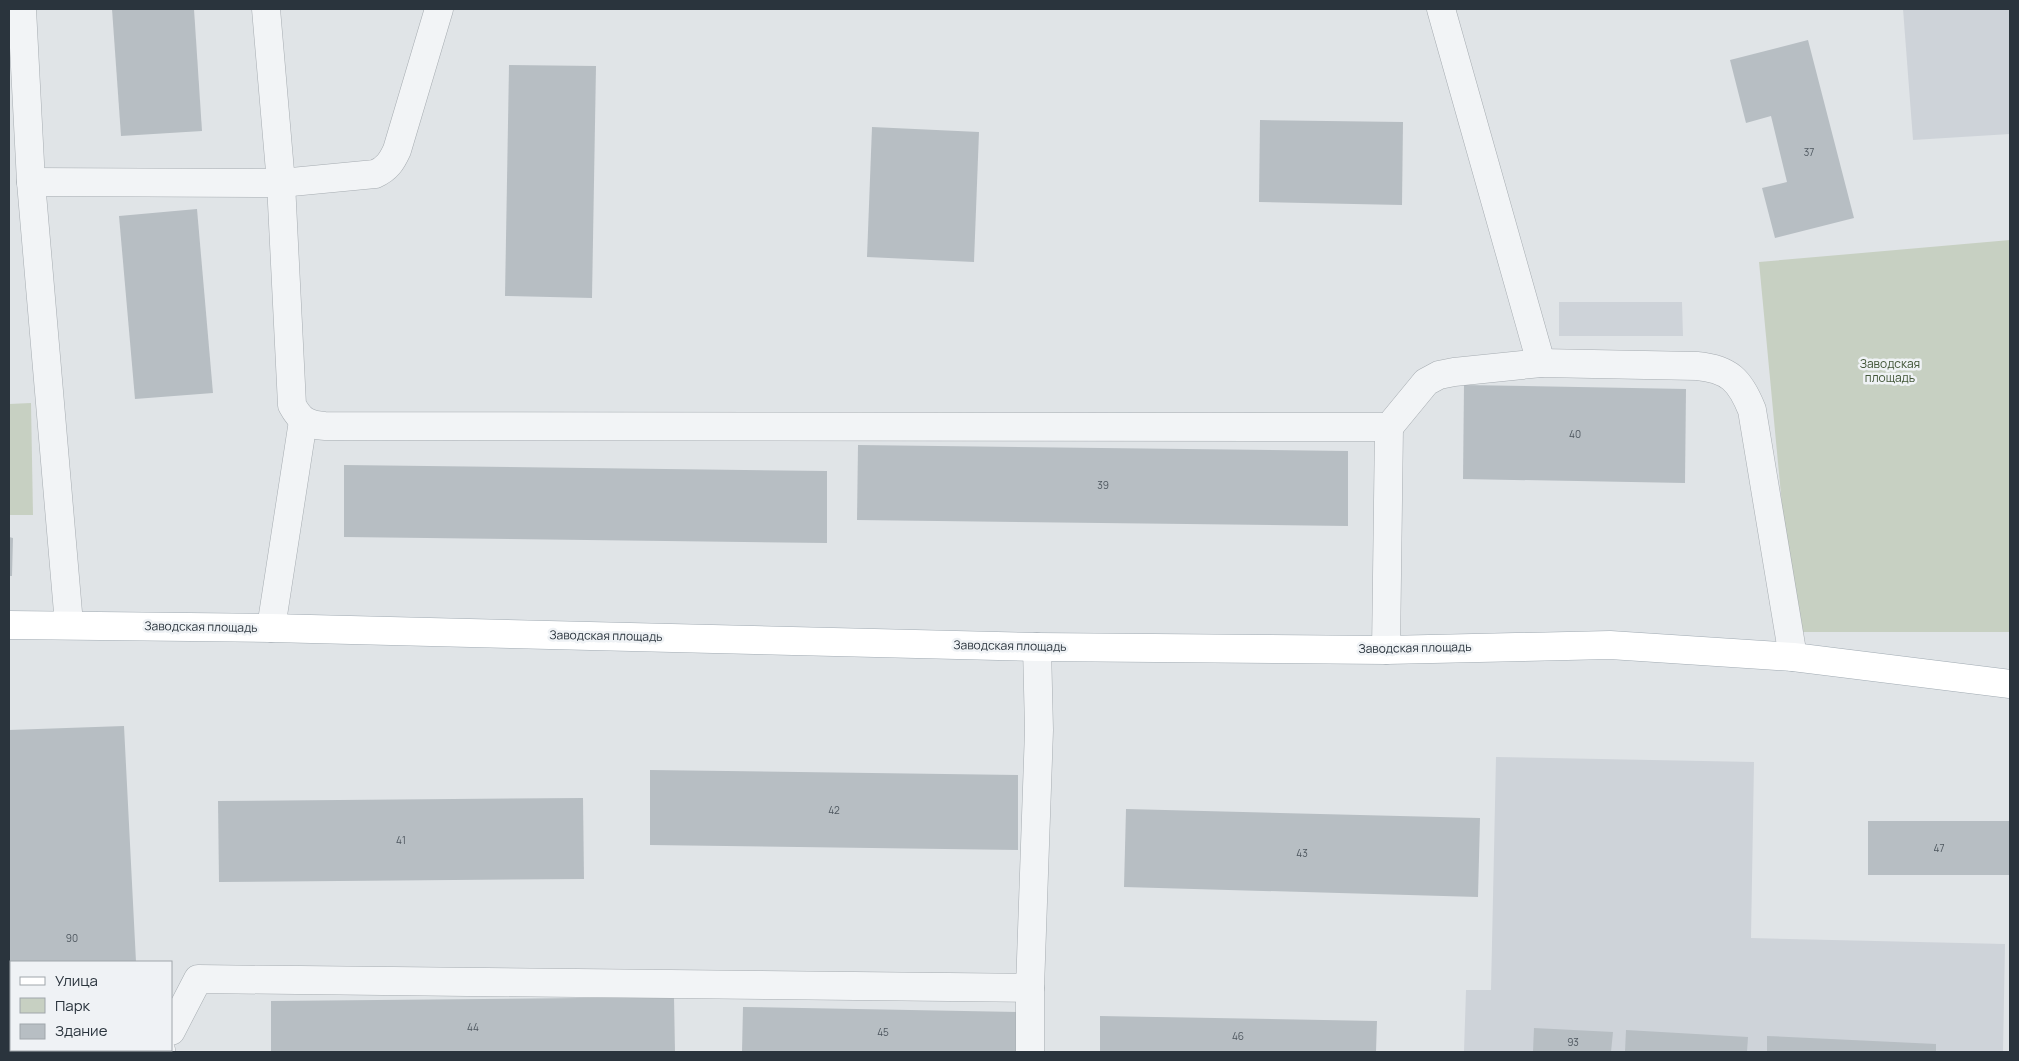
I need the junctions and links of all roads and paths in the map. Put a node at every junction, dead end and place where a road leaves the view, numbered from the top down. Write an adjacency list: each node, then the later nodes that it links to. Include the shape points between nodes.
1 (22, 9): 5 (street)
2 (266, 9): 6 (street)
3 (438, 9): 6 (street, via 397,150 384,170 376,174)
4 (1441, 9): 7 (street)
5 (31, 182): 6 (street); 10 (street)
6 (281, 183): 8 (street, via 292,405)
7 (1541, 363): 9 (street, via 1440,375 1418,390); 15 (street, via 1714,368 1730,375 1744,391 1752,410)
8 (303, 421): 9 (street, via 315,426); 12 (street)
9 (1389, 427): 14 (street)
10 (69, 624): 11 (main road, Заводская площадь); 12 (main road, Заводская площадь)
11 (9, 625)
12 (271, 628): 13 (main road, Заводская площадь)
13 (1038, 647): 14 (main road, Заводская площадь); 17 (street, via 1039,730)
14 (1386, 650): 15 (main road, Заводская площадь, via 1610,645)
15 (1793, 657): 16 (main road, Заводская площадь)
16 (2010, 684)
17 (1030, 988): 18 (street, via 198,979); 19 (street)
18 (172, 1029)
19 (1030, 1052)

